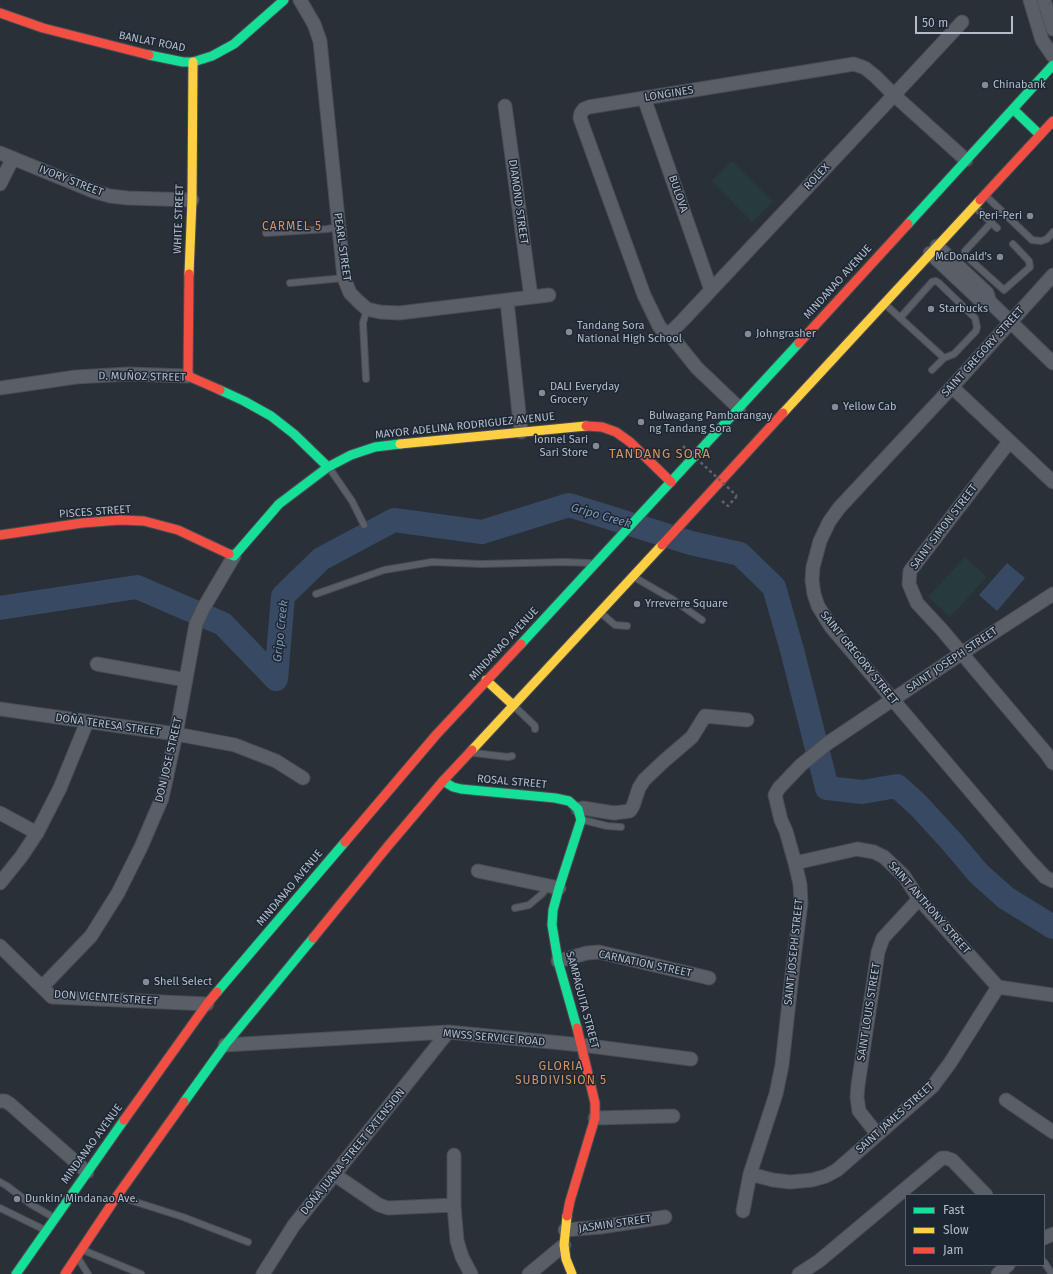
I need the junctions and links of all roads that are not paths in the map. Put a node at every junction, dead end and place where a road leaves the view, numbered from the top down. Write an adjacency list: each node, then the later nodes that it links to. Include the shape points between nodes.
1 (284, 0): 9 (main road, BANLAT ROAD, via 234,44 212,56)
2 (300, 0): 25 (street, PEARL STREET, via 314,24 320,41)
3 (1030, 0): 8 (street, via 1042,40)
4 (1044, 0): 7 (street)
5 (0, 13): 9 (main road, BANLAT ROAD, via 43,28 115,47)
6 (962, 22): 11 (street, ROLEX)
7 (1053, 29)
8 (1053, 56)
9 (193, 62): 22 (main road, WHITE STREET)
10 (1053, 65): 14 (main road, MINDANAO AVENUE)
11 (894, 95): 12 (street, LONGINES, via 865,68 854,64); 19 (street, LONGINES); 34 (street, ROLEX)
12 (644, 98): 34 (street, BULOVA); 42 (street, LONGINES, via 589,107 584,109 580,118 644,295 659,326 663,331)
13 (505, 106): 36 (street, DIAMOND STREET)
14 (1013, 109): 16 (main road); 19 (main road, MINDANAO AVENUE)
15 (1053, 121): 16 (main road)
16 (1040, 135): 21 (main road)
17 (0, 153): 18 (street, IVORY STREET)
18 (13, 158): 20 (street); 22 (street, IVORY STREET, via 110,196)
19 (966, 160): 50 (main road, MINDANAO AVENUE)
20 (0, 184)
21 (984, 194): 23 (main road); 27 (lane, via 1032,240 1041,241)
22 (192, 200): 46 (main road, WHITE STREET)
23 (974, 206): 24 (lane); 30 (main road)
24 (991, 223): 26 (lane); 29 (lane, via 965,254 1004,290 1031,264)
25 (339, 227): 28 (lane); 32 (street, PEARL STREET)
26 (997, 228)
27 (1053, 232)
28 (266, 233)
29 (1013, 244)
30 (934, 250): 38 (main road); 41 (street, via 980,300 990,302)
31 (1053, 275): 41 (street, SAINT GREGORY STREET)
32 (344, 278): 33 (lane); 39 (street, PEARL STREET, via 350,293)
33 (290, 283)
34 (711, 290): 42 (street, ROLEX)
35 (549, 295): 36 (street)
36 (531, 298): 37 (street)
37 (507, 300): 39 (street, via 399,312); 51 (street)
38 (884, 303): 40 (lane); 60 (main road)
39 (367, 309): 47 (lane, via 363,323)
40 (900, 318): 43 (lane); 43 (lane, via 932,282 939,283 977,323 976,331 954,354)
41 (1011, 322): 44 (street); 48 (street, SAINT GREGORY STREET)
42 (670, 332): 50 (street, via 697,368)
43 (944, 358): 45 (lane)
44 (1053, 363)
45 (932, 370)
46 (188, 376): 49 (street, D. MUÑOZ STREET, via 128,374 76,377); 53 (main road, D. MUÑOZ STREET, via 271,416)
47 (366, 379)
48 (952, 387): 52 (street); 70 (street, SAINT GREGORY STREET, via 839,508 820,541 813,568 814,594 824,617)
49 (0, 388)
50 (739, 408): 54 (main road, MINDANAO AVENUE)
51 (521, 432): 53 (main road, MAYOR ADELINA RODRIGUEZ AVENUE, via 375,446); 54 (main road, MAYOR ADELINA RODRIGUEZ AVENUE, via 580,426 602,427 616,432 630,442)
52 (1009, 442): 55 (street); 66 (street, SAINT SIMON STREET, via 910,571 909,584 917,603)
53 (328, 467): 56 (lane, via 352,501); 58 (main road, MAYOR ADELINA RODRIGUEZ AVENUE, via 279,504)
54 (671, 482): 59 (main road, MINDANAO AVENUE)
55 (1053, 482)
56 (364, 525)
57 (0, 535): 58 (main road, PISCES STREET, via 90,522 144,521 178,530)
58 (234, 556): 68 (street, DON JOSE STREET, via 196,624)
59 (595, 564): 61 (lane, via 432,562 384,570); 69 (main road, MINDANAO AVENUE)
60 (632, 576): 63 (main road); 64 (lane)
61 (316, 594)
62 (1053, 594): 66 (street, SAINT JOSEPH STREET)
63 (599, 612): 65 (lane, via 615,625); 71 (main road)
64 (702, 620)
65 (627, 626)
66 (962, 653): 70 (street, SAINT JOSEPH STREET); 79 (street, SAINT SIMON STREET)
67 (97, 664): 68 (street)
68 (186, 680): 76 (street, DON JOSE STREET)
69 (486, 680): 71 (main road); 99 (main road, MINDANAO AVENUE)
70 (893, 700): 86 (street, SAINT JOSEPH STREET, via 828,743 801,765 779,788 775,795); 88 (street, SAINT GREGORY STREET, via 1029,860 1045,877)
71 (513, 705): 75 (lane); 77 (main road)
72 (0, 709): 74 (street, DOÑA TERESA STREET)
73 (747, 720): 83 (street, via 705,716 692,738 644,780 638,788 630,811 614,813 583,808)
74 (87, 722): 76 (street, DOÑA TERESA STREET); 85 (street, via 60,788)
75 (536, 729)
76 (176, 734): 80 (street, DOÑA TERESA STREET, via 235,745 276,760); 96 (street, DON JOSE STREET, via 162,798 118,893 91,936)
77 (468, 752): 78 (lane); 81 (main road)
78 (512, 756)
79 (1053, 763)
80 (303, 778)
81 (443, 781): 83 (main road, ROSAL STREET, via 461,789 569,801); 101 (main road)
82 (0, 813): 85 (street)
83 (580, 814): 84 (lane, via 607,826); 90 (main road, SAMPAGUITA STREET)
84 (621, 827)
85 (37, 833): 89 (street)
86 (795, 864): 91 (street, SAINT ANTHONY STREET, via 857,848 874,852 884,857 904,876); 112 (street, SAINT JOSEPH STREET, via 801,903 782,1065 776,1094)
87 (478, 871): 90 (street)
88 (1053, 881)
89 (0, 883)
90 (554, 887): 92 (lane, via 530,905); 94 (main road, SAMPAGUITA STREET, via 552,924)
91 (919, 899): 97 (street, SAINT ANTHONY STREET); 109 (street, SAINT LOUIS STREET, via 883,938 878,952 857,1097 859,1111)
92 (515, 908)
93 (0, 946): 96 (street, DON VICENTE STREET)
94 (558, 961): 95 (street, CARNATION STREET, via 599,952); 102 (main road, SAMPAGUITA STREET)
95 (709, 978)
96 (42, 987): 99 (street, DON VICENTE STREET, via 52,997)
97 (998, 987): 98 (street); 109 (street, SAINT JAMES STREET, via 933,1086)
98 (1053, 995)
99 (207, 1004): 111 (main road, MINDANAO AVENUE)
100 (448, 1032): 101 (street, MWSS SERVICE ROAD); 102 (street, MWSS SERVICE ROAD); 113 (street, DOÑA JUANA STREET EXTENSION)
101 (225, 1045): 116 (main road)
102 (582, 1046): 103 (street, MWSS SERVICE ROAD); 107 (main road, SAMPAGUITA STREET, via 595,1103)
103 (691, 1059)
104 (1006, 1100): 108 (street)
105 (0, 1101): 111 (street, via 10,1104)
106 (673, 1116): 107 (street)
107 (595, 1118): 122 (main road, SAMPAGUITA STREET, via 570,1201)
108 (1053, 1132)
109 (877, 1134): 112 (street, SAINT JAMES STREET, via 849,1161 826,1176 790,1182)
110 (454, 1155): 117 (street)
111 (87, 1172): 121 (main road, MINDANAO AVENUE)
112 (750, 1174): 119 (street, SAINT JOSEPH STREET)
113 (335, 1175): 117 (street, via 379,1205 388,1208); 135 (street, DOÑA JUANA STREET EXTENSION, via 294,1225)
114 (0, 1182): 121 (lane)
115 (985, 1194): 139 (street, via 952,1160 942,1158 819,1261)
116 (117, 1196): 124 (lane, via 184,1217); 126 (main road)
117 (454, 1205): 136 (street, via 459,1249)
118 (0, 1208): 123 (lane)
119 (743, 1211)
120 (664, 1217): 122 (street, JASMIN STREET)
121 (54, 1218): 123 (main road, MINDANAO AVENUE)
122 (565, 1230): 125 (main road, SAMPAGUITA STREET)
123 (47, 1231): 127 (main road, MINDANAO AVENUE)
124 (248, 1242)
125 (564, 1245): 137 (street); 138 (main road, SAMPAGUITA STREET)
126 (79, 1253): 132 (main road); 133 (lane); 134 (lane)
127 (23, 1264): 130 (main road); 131 (main road, MINDANAO AVENUE)
128 (1045, 1264): 141 (lane)
129 (1007, 1266): 140 (street)
130 (30, 1272)
131 (16, 1274)
132 (65, 1274)
133 (88, 1274)
134 (141, 1274)
135 (263, 1274)
136 (471, 1274)
137 (529, 1274)
138 (572, 1274)
139 (799, 1274)
140 (998, 1274)
141 (1052, 1274)

